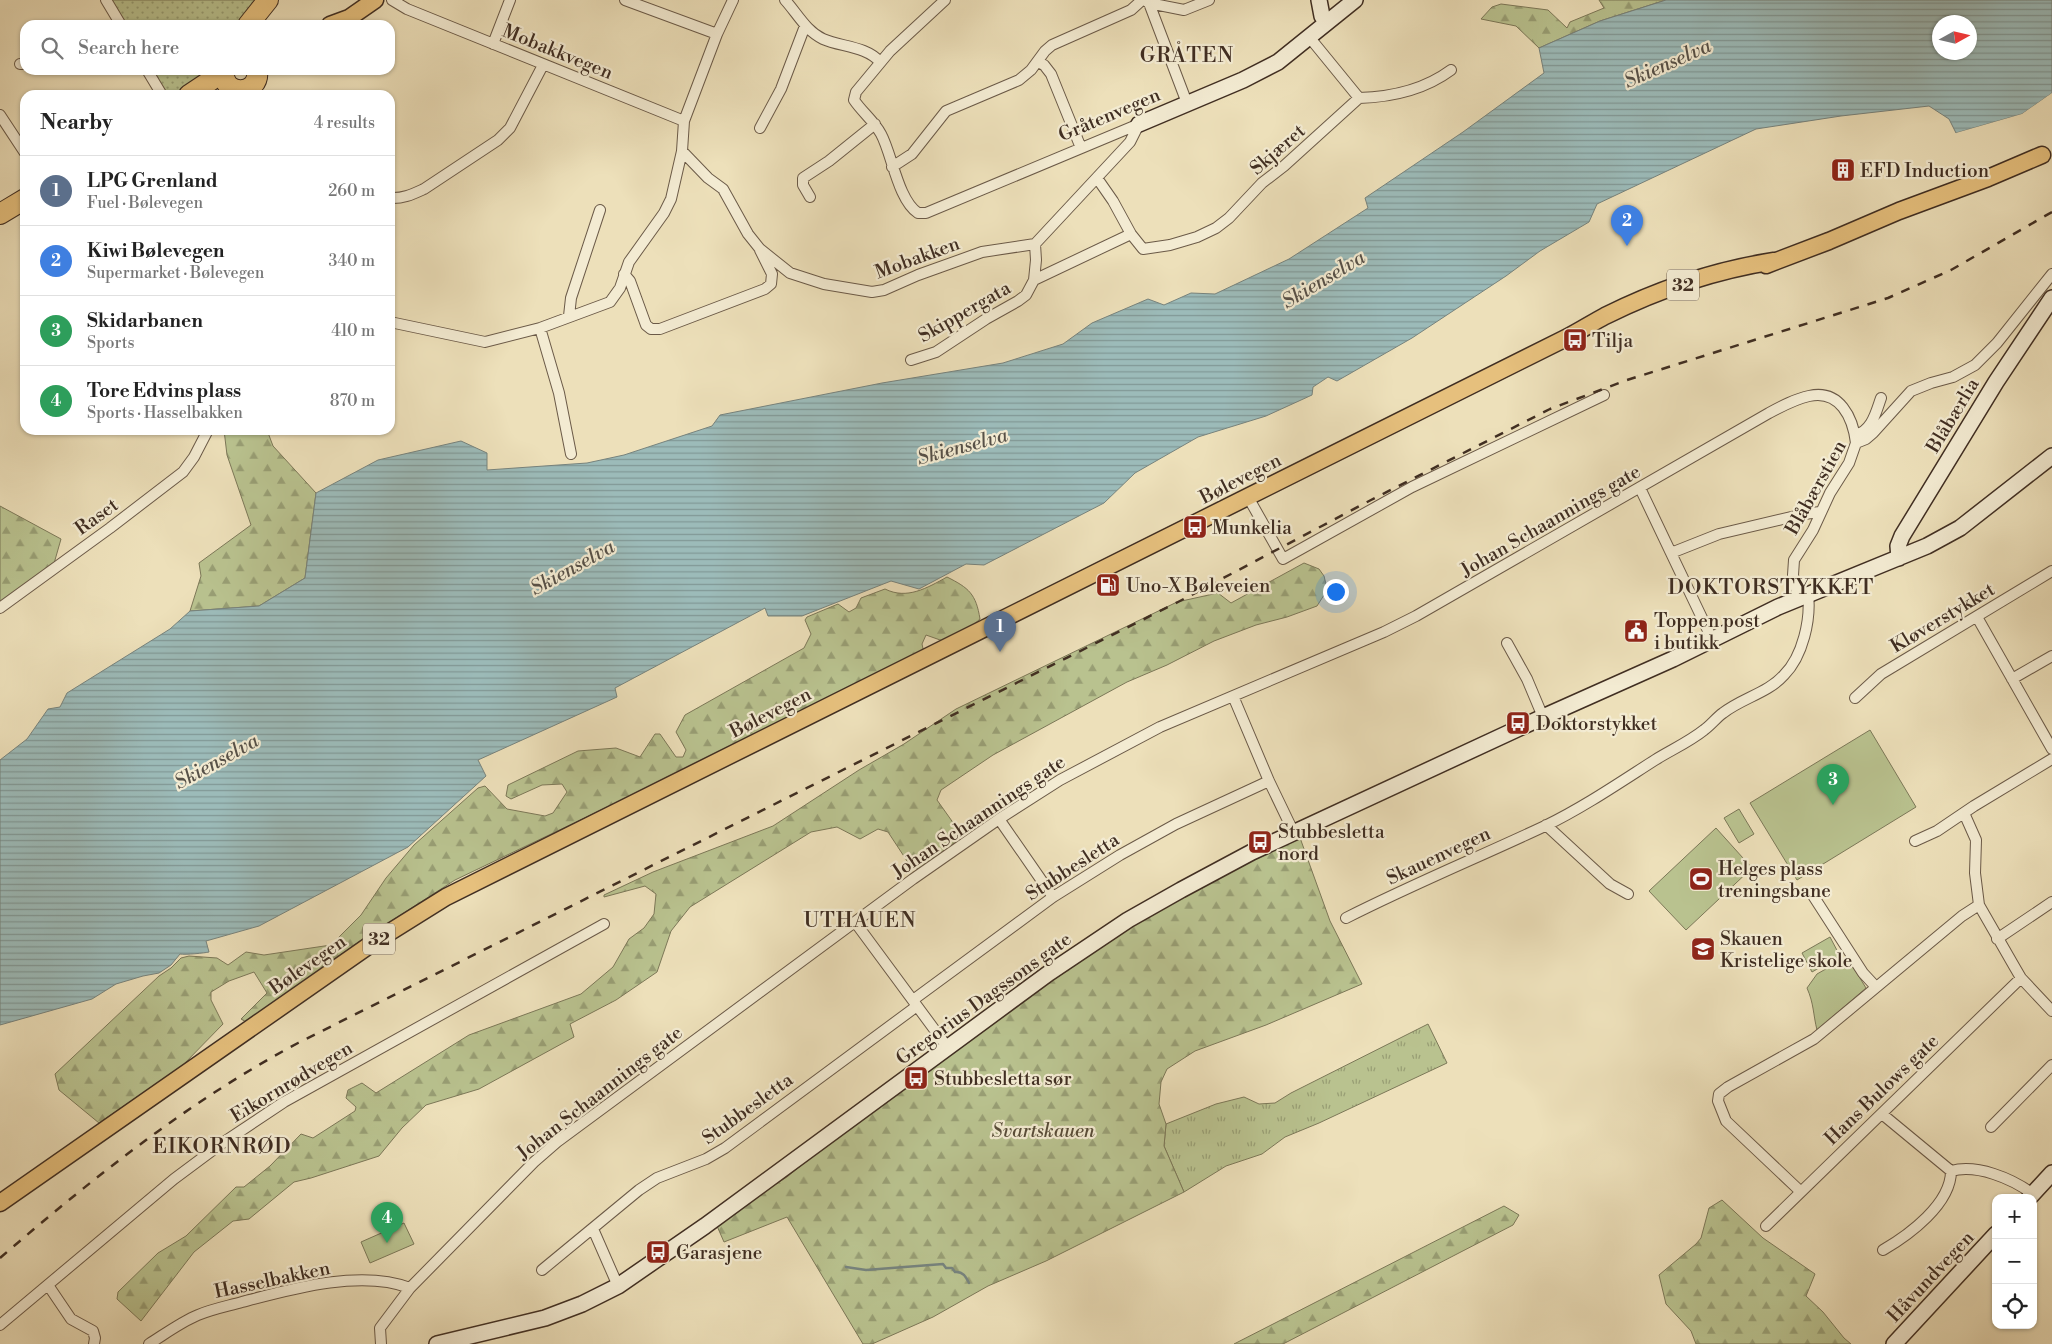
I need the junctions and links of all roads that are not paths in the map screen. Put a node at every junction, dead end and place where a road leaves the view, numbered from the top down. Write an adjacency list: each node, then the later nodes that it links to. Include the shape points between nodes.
1 (106, 0): 15 (street)
2 (268, 0): 16 (highway)
3 (360, 0): 17 (main road)
4 (375, 0): 18 (main road)
5 (392, 0): 23 (street, Mobakkvegen)
6 (510, 0): 23 (street)
7 (625, 0): 21 (street)
8 (733, 0): 21 (street)
9 (786, 0): 20 (street)
10 (945, 0): 24 (street)
11 (1209, 0): 14 (street, via 1184,10)
12 (1319, 0): 19 (street)
13 (1355, 0): 19 (street, Gråtenvegen)
14 (1145, 1): 25 (street, via 1052,45); 38 (street)
15 (117, 20)
16 (252, 20)
17 (334, 20)
18 (343, 20)
19 (1326, 22): 22 (street, Gråtenvegen)
20 (805, 26): 24 (street, via 821,38 869,53); 43 (street, via 781,89)
21 (717, 34): 40 (street)
22 (1310, 38): 37 (street); 38 (street, Gråtenvegen, via 1270,66)
23 (493, 44): 26 (street, Mobakkvegen)
24 (880, 62): 41 (street, via 854,97 856,104)
25 (1038, 62): 45 (street, via 1051,74); 48 (street, via 1019,80 946,111 912,154)
26 (544, 65): 40 (street, Mobakkvegen); 51 (street, via 510,128 498,140 424,189)
27 (1451, 70): 37 (street, via 1404,93 1384,98)
28 (150, 75): 32 (street)
29 (217, 75): 33 (highway)
30 (223, 75): 34 (highway, via 228,85)
31 (259, 75): 36 (highway)
32 (159, 90)
33 (196, 90)
34 (236, 90): 35 (highway)
35 (246, 90)
36 (246, 90)
37 (1359, 98): 55 (street, Skjæret, via 1216,228 1197,237 1147,250 1139,246)
38 (1187, 103): 42 (street, Gråtenvegen)
39 (0, 115): 44 (street)
40 (684, 121): 46 (street)
41 (875, 124): 48 (street); 50 (street, via 803,178)
42 (1139, 124): 45 (street, Gråtenvegen); 49 (street, via 1130,142)
43 (760, 128)
44 (20, 145)
45 (1081, 148): 48 (street, Gråtenvegen, via 926,213 918,213 908,203)
46 (682, 151): 57 (street, Mobakken, via 723,189); 58 (street, via 668,206)
47 (2047, 152): 73 (main road, Bølevegen / 32, via 2026,168 1972,193 1597,322)
48 (892, 167)
49 (1097, 178): 55 (street, via 1114,201); 56 (street)
50 (810, 197)
51 (395, 198)
52 (20, 202): 54 (highway)
53 (600, 210): 62 (street, via 571,298)
54 (0, 214)
55 (1131, 234): 60 (street, Skippergata)
56 (1035, 244): 57 (street, Mobakken, via 982,252 872,292 790,273); 60 (street)
57 (760, 249): 58 (street, Mobakken, via 772,274 772,284 656,330 648,327 630,281)
58 (624, 274): 62 (street, via 620,288 610,302)
59 (2049, 277): 69 (street, Blåbærstien, via 1997,342 1974,365 1953,377 1911,391 1873,433 1866,439)
60 (1034, 280): 65 (street, Skippergata, via 1018,302 936,352)
61 (2052, 298): 76 (street, Blåbærlia, via 1996,382 1902,536 1898,546)
62 (569, 316): 64 (street)
63 (395, 323): 64 (street, via 485,342)
64 (540, 328): 70 (street, via 559,393)
65 (911, 360)
66 (1604, 395): 73 (street, via 1412,487 1283,559)
67 (1881, 398): 69 (street, via 1868,428)
68 (206, 435): 79 (street, Raset, via 188,466 173,481)
69 (1856, 439): 72 (street, Johan Schaannings gate, via 1852,420 1841,404 1824,396 1808,396 1770,412); 74 (street, Blåbærstien, via 1849,463)
70 (571, 454)
71 (2052, 456): 76 (street, Gregorius Dagssons gate, via 1960,528)
72 (1640, 488): 75 (street); 85 (street, Johan Schaannings gate, via 1416,616)
73 (1248, 497): 118 (main road, Bølevegen / 32, via 446,897 374,942)
74 (1820, 512): 75 (street, via 1719,534); 78 (street, Blåbærstien, via 1792,567)
75 (1671, 553): 81 (street)
76 (1899, 558): 78 (street, Gregorius Dagssons gate)
77 (2052, 571): 80 (street, Kløverstykket)
78 (1803, 596): 81 (street, Gregorius Dagssons gate); 93 (street, Skauenvegen, via 1809,610 1801,645 1780,679 1723,713 1687,742)
79 (0, 608)
80 (1977, 617): 84 (street); 86 (street, Kløverstykket, via 1881,674)
81 (1712, 639): 87 (street, Gregorius Dagssons gate)
82 (1507, 643): 87 (street)
83 (2052, 656): 84 (street)
84 (2012, 679): 88 (street)
85 (1233, 696): 90 (street); 92 (street, Johan Schaannings gate, via 1151,731 1060,780)
86 (1855, 698)
87 (1543, 717): 94 (street, Gregorius Dagssons gate)
88 (2052, 748)
89 (2052, 759): 91 (street)
90 (1269, 781): 94 (street); 98 (street, Stubbesletta, via 1176,824)
91 (1964, 813): 95 (street); 100 (street, via 1976,840 1975,873)
92 (999, 819): 98 (street); 102 (street, Johan Schaannings gate)
93 (1546, 825): 96 (street, via 1610,884); 101 (street, Skauenvegen)
94 (1294, 833): 109 (street, Gregorius Dagssons gate, via 1128,920)
95 (1916, 842)
96 (1628, 894)
97 (1812, 894): 106 (street, via 1863,973)
98 (1052, 897): 107 (street, Stubbesletta)
99 (2052, 902): 104 (street)
100 (1979, 905): 104 (street); 106 (street)
101 (1346, 918)
102 (855, 922): 107 (street); 126 (street, Johan Schaannings gate, via 557,1142)
103 (604, 924): 124 (street, Eikornrødvegen, via 284,1102 174,1179)
104 (1997, 939): 105 (street)
105 (2021, 978): 108 (street); 111 (street, Hans Bulows gate)
106 (1876, 987): 115 (street, via 1814,1039 1719,1094 1718,1101 1726,1121)
107 (915, 1003): 109 (street); 120 (street, Stubbesletta, via 725,1148 657,1178)
108 (2052, 1011)
109 (948, 1048): 125 (street, Gregorius Dagssons gate, via 706,1226)
110 (2052, 1065): 112 (street)
111 (1882, 1114): 113 (street); 115 (street, Hans Bulows gate)
112 (1991, 1127)
113 (1951, 1171): 116 (street, via 1975,1170 2016,1183); 122 (street, via 1946,1192 1928,1216 1908,1235)
114 (2052, 1173): 117 (street)
115 (1800, 1191): 119 (street, Hans Bulows gate)
116 (2029, 1194)
117 (2033, 1194)
118 (0, 1202)
119 (1766, 1226)
120 (594, 1229): 123 (street, Stubbesletta); 125 (street)
121 (1992, 1238): 132 (street, Håvundvegen)
122 (1883, 1250)
123 (542, 1270)
124 (48, 1285): 127 (street, Eikornrødvegen); 128 (street, via 71,1319 93,1331)
125 (618, 1286): 131 (street, Gregorius Dagssons gate, via 545,1318)
126 (410, 1288): 129 (street, Hasselbakken, via 376,1281 313,1286 256,1298 198,1315); 130 (street, Johan Schaannings gate, via 380,1328)
127 (0, 1326)
128 (94, 1344)
129 (149, 1344)
130 (381, 1344)
131 (437, 1344)
132 (1894, 1344)

